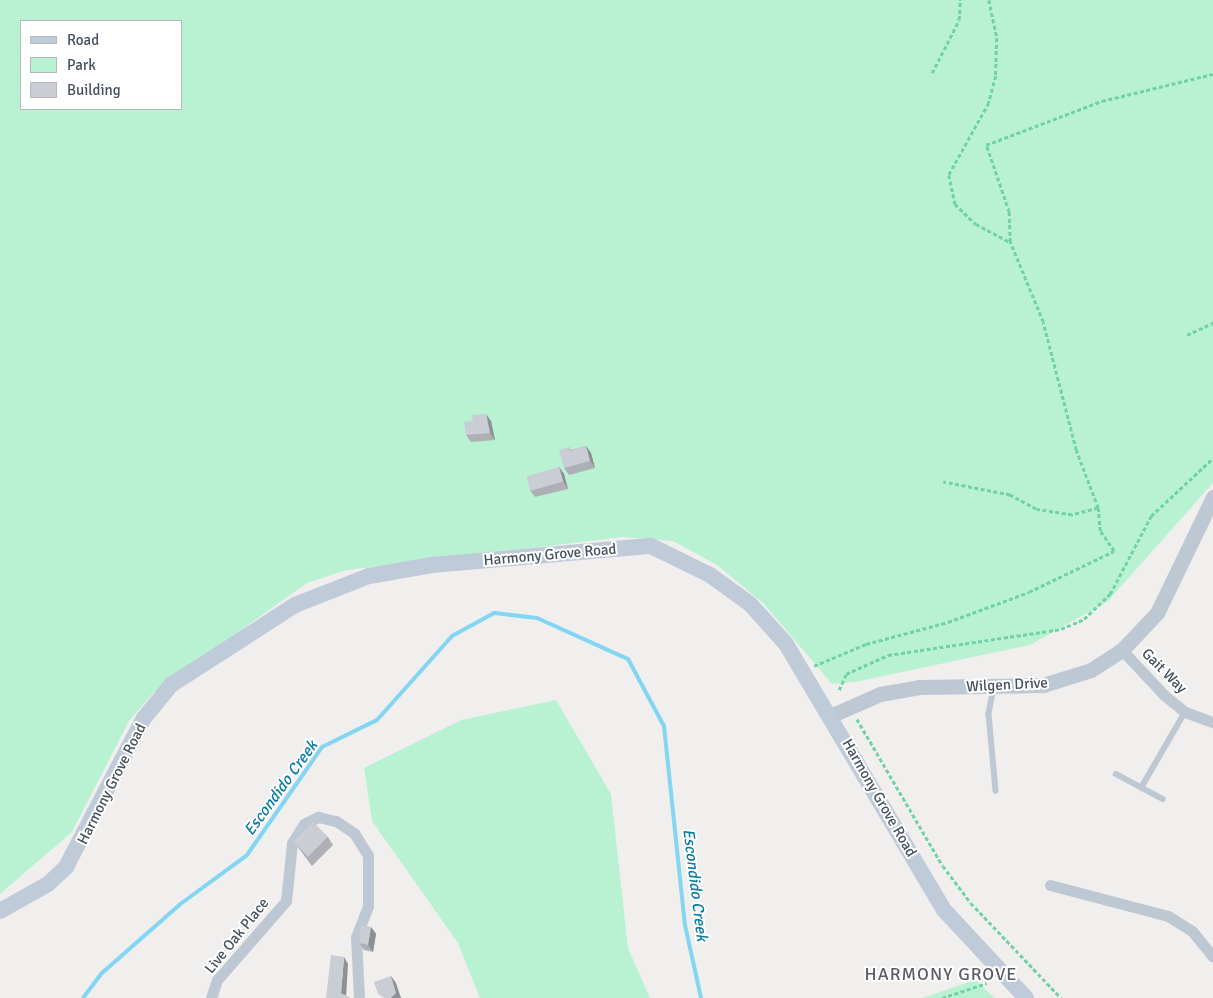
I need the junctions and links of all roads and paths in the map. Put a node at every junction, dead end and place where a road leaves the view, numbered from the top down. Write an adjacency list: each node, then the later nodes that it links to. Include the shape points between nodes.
1 (960, 0): 3 (path, via 959,20)
2 (989, 0): 5 (path, via 997,38 996,76 989,103 949,175 955,204 976,224)
3 (932, 73)
4 (1213, 74): 5 (path, via 1102,101 986,145 1009,212)
5 (1010, 242): 11 (path, via 1043,322 1076,450)
6 (1213, 323): 7 (path)
7 (1187, 335)
8 (1213, 458): 15 (path, via 1151,516 1110,594 1084,619 1062,629 888,656 846,674)
9 (943, 482): 11 (path, via 1010,495 1045,511 1072,515)
10 (1213, 497): 12 (street, Wilgen Drive, via 1157,613)
11 (1098, 508): 13 (path, via 1100,531 1114,551 1020,595 948,622 875,641)
12 (1122, 650): 14 (street, Wilgen Drive, via 1068,679); 16 (street, Gait Way)
13 (802, 670): 17 (main road, Harmony Grove Road); 25 (main road, Harmony Grove Road, via 786,644 750,604 710,575 651,546 432,565 369,576 295,605 171,685 144,718 66,867 48,884)
14 (994, 688): 17 (street, Wilgen Drive, via 900,690 853,703); 22 (lane, via 989,714)
15 (839, 690)
16 (1185, 712): 19 (street, Gait Way); 21 (lane)
17 (830, 716): 31 (main road, Harmony Grove Road, via 944,910)
18 (857, 719): 32 (path, via 947,872)
19 (1213, 722)
20 (1116, 774): 21 (lane)
21 (1141, 788): 23 (lane)
22 (996, 791)
23 (1163, 799)
24 (1050, 885): 26 (street, via 1168,916 1192,932)
25 (0, 911)
26 (1213, 957)
27 (987, 983): 30 (path)
28 (212, 998): 29 (street, Live Oak Place, via 217,980 286,901 292,843 304,824 318,817 336,821 354,833 368,855 368,906 356,937)
29 (359, 998)
30 (942, 998)
31 (1026, 998)
32 (1060, 998)

